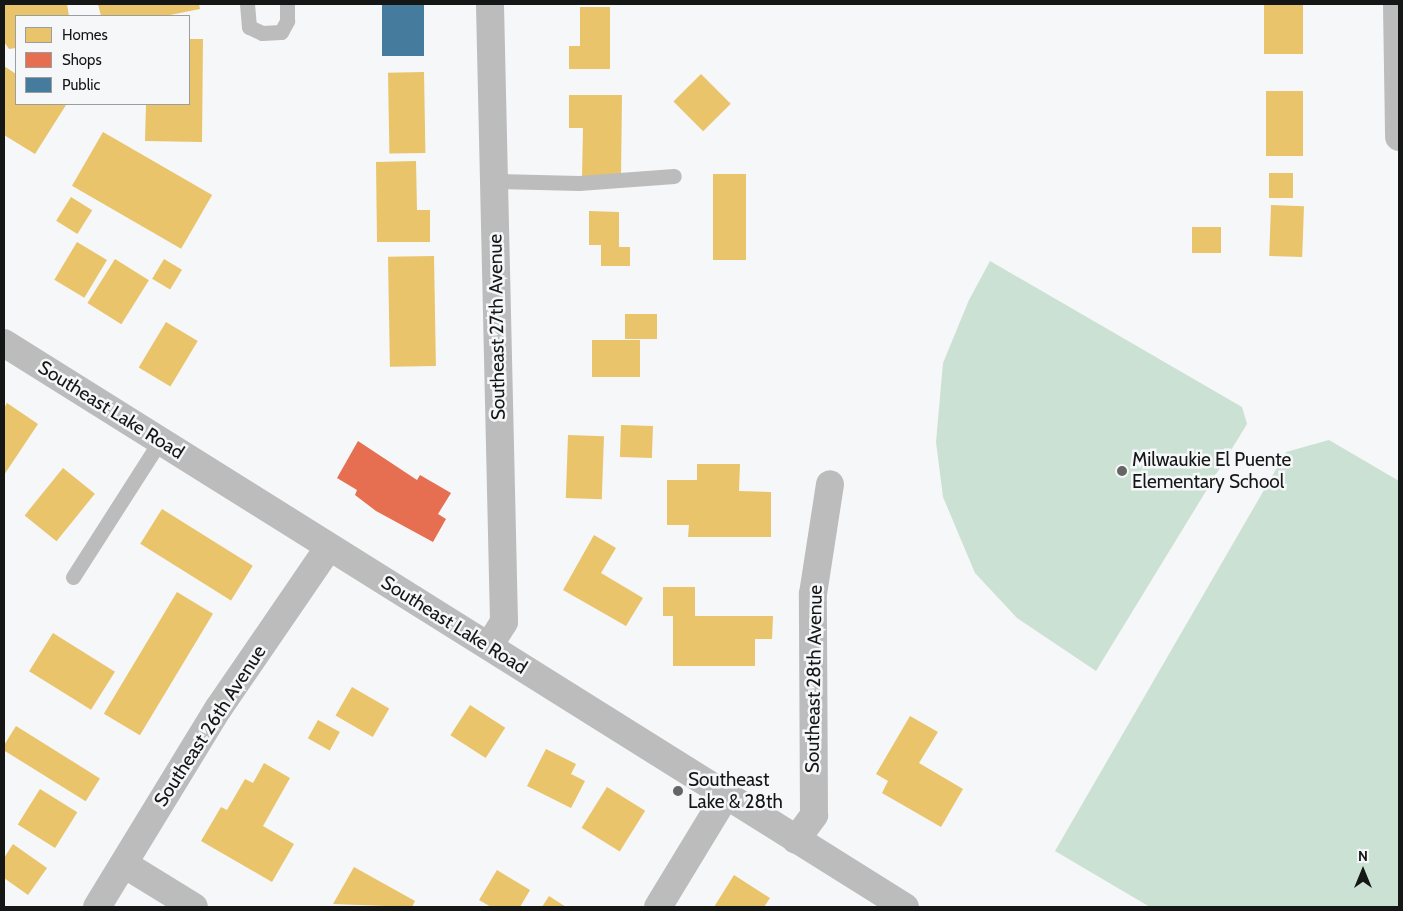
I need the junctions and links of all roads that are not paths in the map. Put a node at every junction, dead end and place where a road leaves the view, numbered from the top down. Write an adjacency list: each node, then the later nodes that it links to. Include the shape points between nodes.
1 (246, 4): 2 (lane, via 249,27 262,33 281,32 287,21)
2 (286, 4)
3 (490, 4): 7 (street, Southeast 27th Avenue)
4 (1398, 10): 5 (street)
5 (1399, 137)
6 (674, 176): 7 (lane, via 579,183)
7 (494, 181): 13 (street, Southeast 27th Avenue, via 504,622)
8 (4, 343): 9 (street, Southeast Lake Road)
9 (160, 441): 11 (street, Southeast Lake Road); 12 (lane)
10 (830, 484): 15 (street, Southeast 28th Avenue, via 813,594 814,815)
11 (329, 547): 13 (street, Southeast Lake Road); 16 (street, Southeast 26th Avenue, via 218,709)
12 (73, 577)
13 (489, 646): 14 (street, Southeast Lake Road)
14 (726, 796): 15 (street, Southeast Lake Road); 19 (street)
15 (796, 840): 20 (street, Southeast Lake Road)
16 (124, 864): 17 (street, Southeast 26th Avenue); 18 (street)
17 (97, 907)
18 (194, 907)
19 (658, 907)
20 (905, 907)

